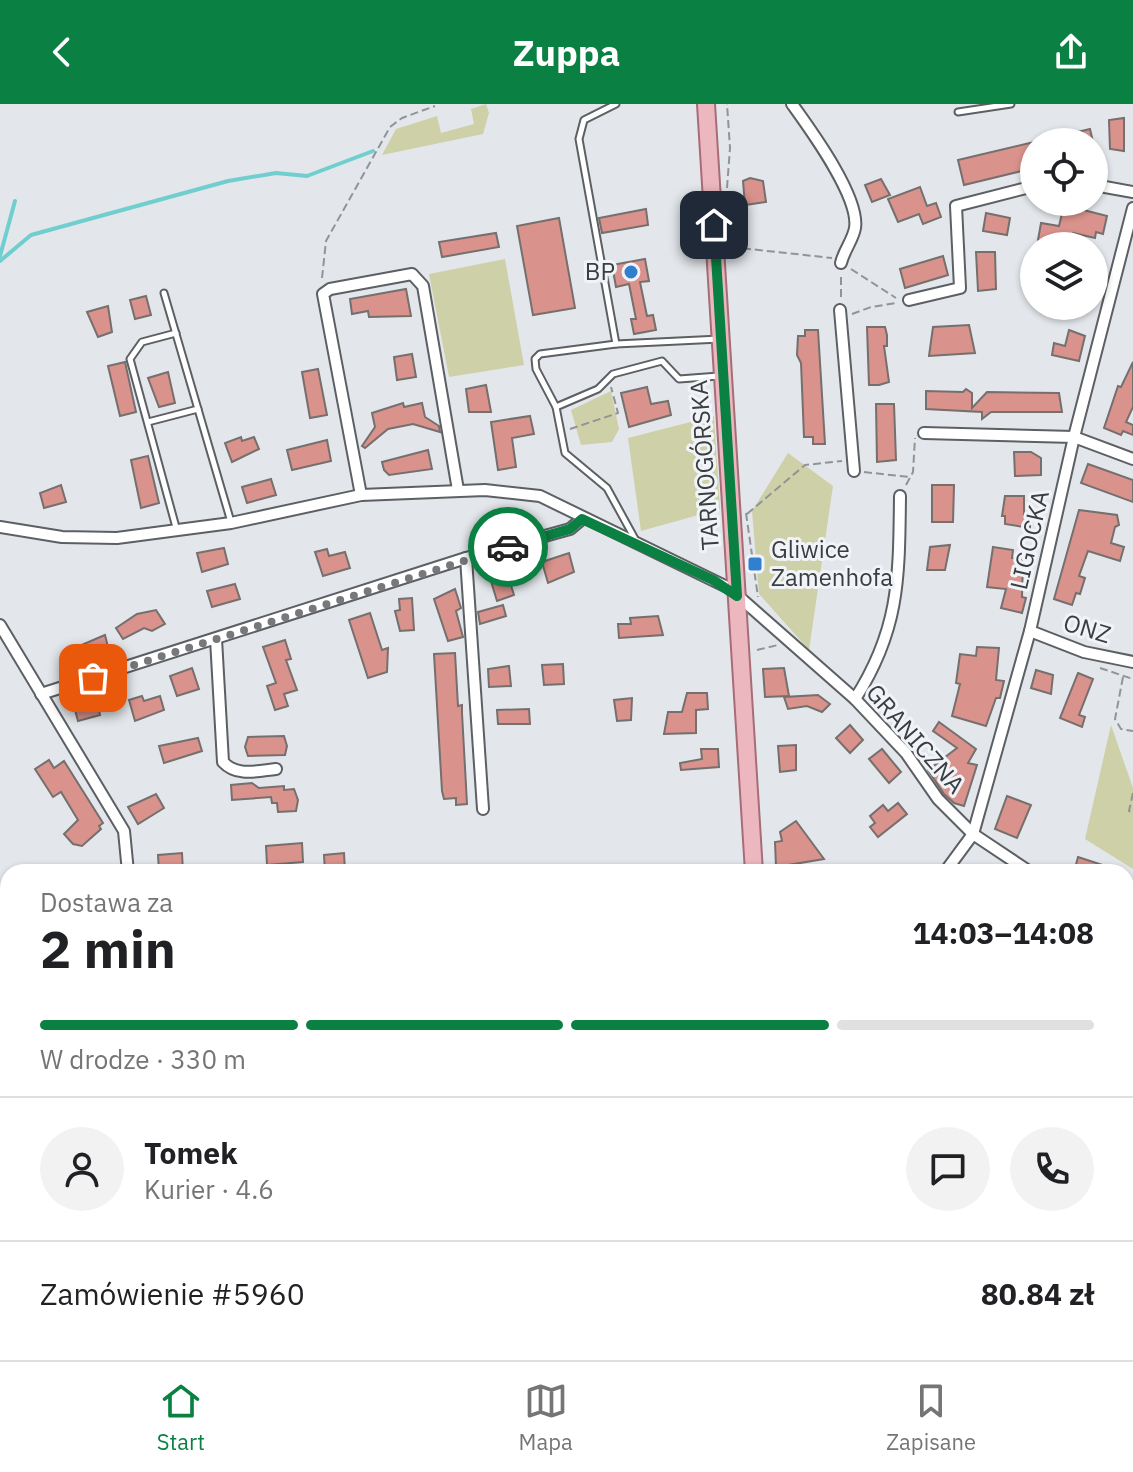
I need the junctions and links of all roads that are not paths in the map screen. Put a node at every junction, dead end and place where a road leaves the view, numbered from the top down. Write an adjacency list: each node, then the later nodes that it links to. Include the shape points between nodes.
1 (616, 104): 16 (lane, via 584,120 579,139)
2 (706, 104): 15 (main road, TARNOGÓRSKA)
3 (792, 104): 10 (street, via 841,180 855,216)
4 (1011, 104): 5 (lane)
5 (958, 112)
6 (1108, 188): 8 (street)
7 (1020, 190): 12 (street, via 956,206 960,288)
8 (1133, 192)
9 (1133, 208): 22 (street, LIGOCKA)
10 (841, 263)
11 (164, 293): 14 (lane)
12 (909, 300)
13 (841, 315): 24 (street)
14 (176, 333): 19 (lane); 20 (lane, via 142,342 130,359)
15 (722, 339): 16 (lane); 17 (main road, TARNOGÓRSKA)
16 (616, 344): 18 (lane, via 540,354 535,359)
17 (724, 375): 18 (lane, via 679,379 662,361 609,378 598,389); 34 (main road, TARNOGÓRSKA)
18 (556, 407): 32 (lane, via 565,453 607,488)
19 (198, 409): 20 (lane); 29 (lane)
20 (148, 422): 31 (lane)
21 (924, 433): 22 (street)
22 (1074, 437): 23 (street); 36 (street, LIGOCKA)
23 (1133, 459)
24 (852, 465)
25 (458, 490): 26 (street, GRANICZNA); 26 (street, via 423,286 412,274 323,294); 28 (street, GRANICZNA, via 540,496)
26 (361, 495): 29 (street, GRANICZNA)
27 (900, 496): 40 (street, via 899,573 891,628)
28 (582, 519): 32 (street, GRANICZNA); 33 (street, via 570,529)
29 (231, 523): 31 (street, GRANICZNA)
30 (0, 527): 31 (street, GRANICZNA, via 62,537)
31 (177, 532)
32 (639, 547): 34 (street, GRANICZNA)
33 (466, 558): 37 (street); 42 (street)
34 (737, 596): 40 (street, GRANICZNA); 45 (main road, TARNOGÓRSKA)
35 (0, 625): 39 (street)
36 (1030, 631): 38 (street, ONZ, via 1084,652); 43 (street, LIGOCKA)
37 (216, 639): 39 (street); 41 (street, via 223,762 239,772)
38 (1133, 662)
39 (41, 694): 44 (street, via 124,831)
40 (855, 699): 43 (street, GRANICZNA)
41 (276, 769)
42 (483, 809)
43 (973, 834): 46 (street, LIGOCKA); 47 (street, GRANICZNA)
44 (127, 864)
45 (754, 864)
46 (951, 864)
47 (1018, 864)

